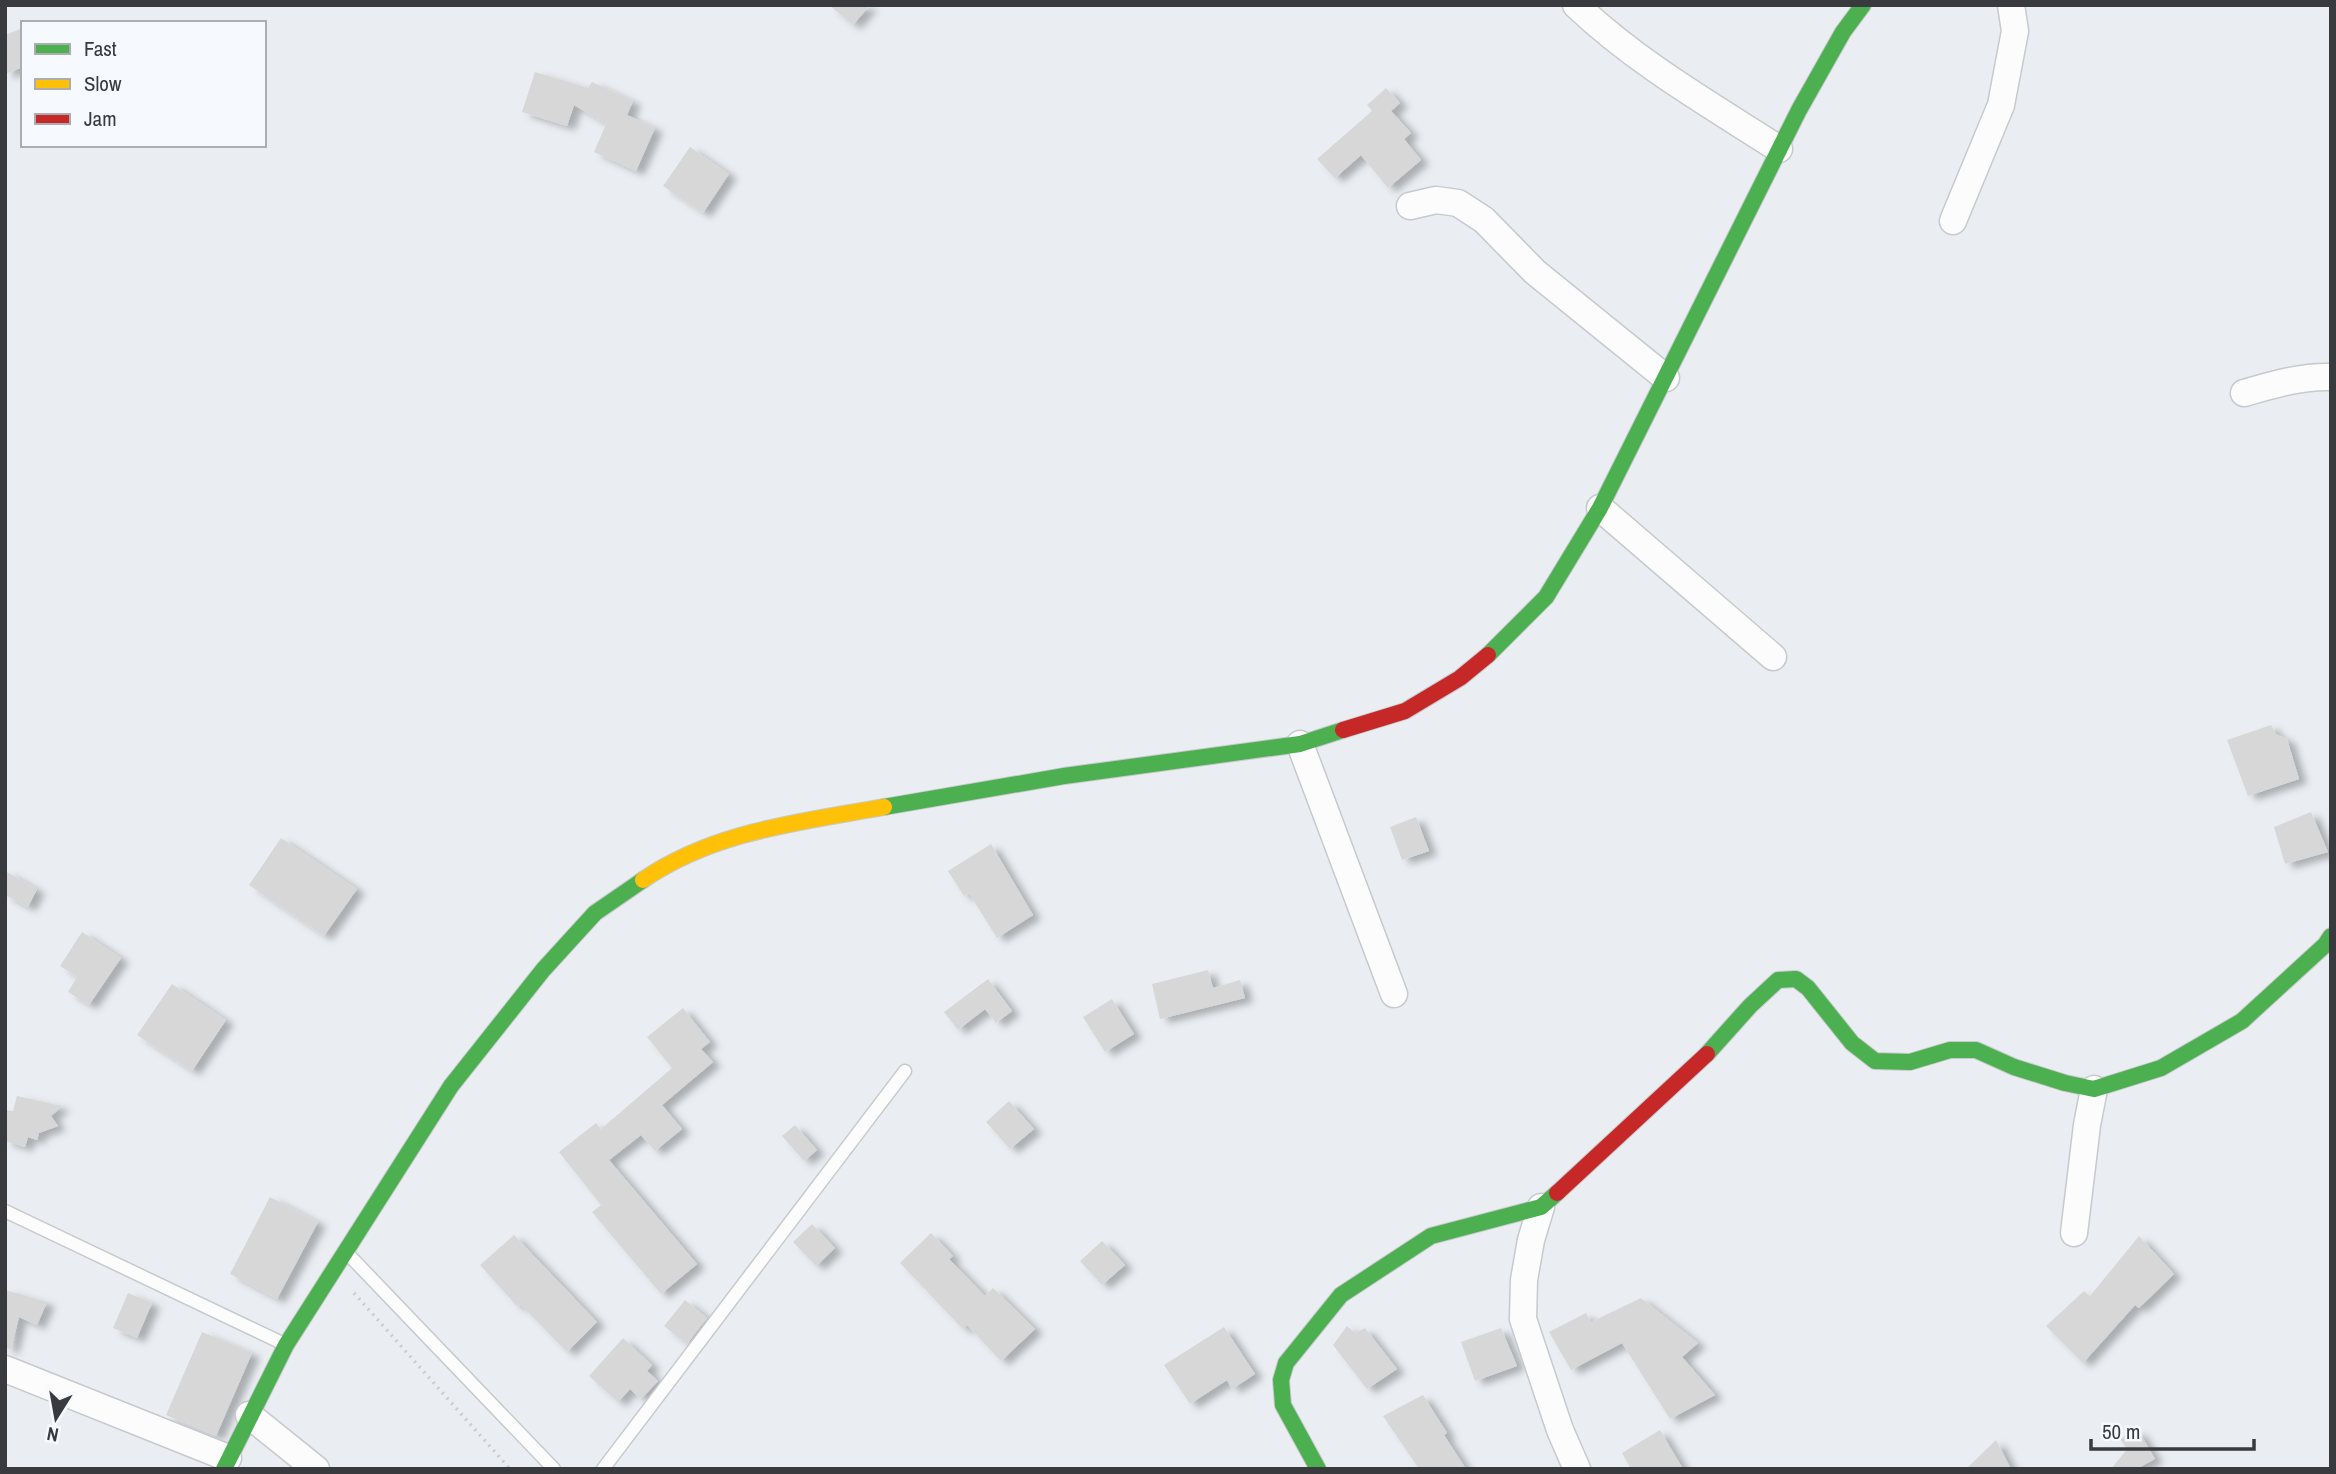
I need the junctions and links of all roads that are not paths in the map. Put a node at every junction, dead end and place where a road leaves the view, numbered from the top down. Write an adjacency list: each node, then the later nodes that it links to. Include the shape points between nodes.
1 (1576, 5): 4 (street, via 1607,35)
2 (1863, 5): 4 (street, via 1843,32)
3 (2011, 5): 6 (street, via 2015,31 2001,105)
4 (1779, 149): 8 (street)
5 (1410, 206): 8 (street, via 1436,200 1458,203 1484,220 1535,272)
6 (1953, 221)
7 (2331, 377): 9 (street, via 2278,383)
8 (1666, 378): 10 (street)
9 (2244, 393)
10 (1600, 508): 11 (street); 12 (street, via 1546,597 1460,678 1405,711)
11 (1773, 657)
12 (1300, 744): 14 (street); 20 (street, via 1064,776 772,827 716,842 660,868 595,913 544,970 451,1086)
13 (2331, 936): 16 (street, via 2242,1021 2161,1068)
14 (1394, 995)
15 (905, 1071): 27 (lane)
16 (2094, 1089): 17 (street, via 2014,1067 1976,1050 1950,1050 1910,1062 1875,1061 1852,1044 1808,988 1797,979 1778,980 1697,1066); 19 (street)
17 (1541, 1207): 28 (street, via 1431,1236 1341,1295 1286,1363 1281,1380 1283,1405); 29 (street, via 1524,1280 1523,1319)
18 (5, 1211): 21 (lane)
19 (2074, 1233)
20 (345, 1251): 21 (street); 26 (lane)
21 (286, 1345): 23 (street)
22 (5, 1368): 24 (street)
23 (249, 1415): 24 (street); 25 (street)
24 (226, 1464)
25 (316, 1469)
26 (554, 1469)
27 (603, 1469)
28 (1318, 1469)
29 (1577, 1469)

